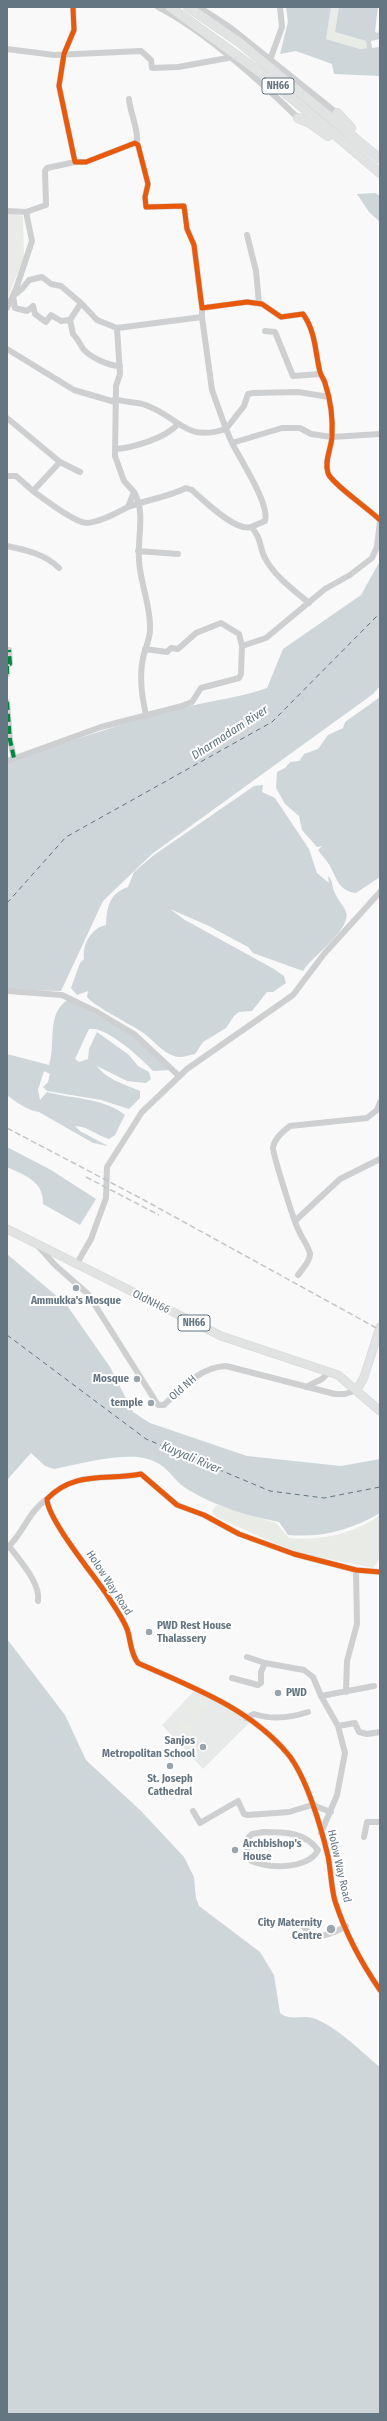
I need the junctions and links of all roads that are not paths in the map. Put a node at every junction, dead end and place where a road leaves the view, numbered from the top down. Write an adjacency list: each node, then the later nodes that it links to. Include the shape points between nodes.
1 (73, 7): 8 (street, via 74,30)
2 (158, 7): 9 (street, via 186,24)
3 (170, 7): 17 (highway, NH66, via 268,78)
4 (188, 7): 15 (highway, NH66, via 240,42)
5 (199, 7): 10 (street, via 231,28)
6 (280, 7): 10 (street, via 282,27)
7 (7, 49): 8 (street)
8 (64, 54): 9 (street, via 141,51 151,60 152,68 178,68); 16 (street, via 59,86)
9 (228, 58): 13 (street)
10 (270, 60): 12 (street)
11 (129, 99): 14 (street, via 130,112 138,136)
12 (337, 113): 15 (highway)
13 (298, 118): 17 (highway, via 323,132 359,161)
14 (137, 144): 16 (street, via 86,162); 26 (street, via 148,184 146,207 184,206 187,229 194,245)
15 (379, 158)
16 (75, 162): 20 (street, via 47,168 44,175 46,206)
17 (370, 165): 18 (highway, NH66)
18 (380, 173)
19 (7, 211): 20 (street)
20 (26, 212): 22 (street, via 32,241)
21 (247, 235): 24 (street, via 256,271)
22 (14, 296): 23 (street, via 29,280 42,277 51,284 61,286); 25 (street); 28 (street, via 15,308 27,311 33,306 35,314 46,322 51,315 61,321)
23 (81, 303): 28 (street); 29 (street, via 97,320)
24 (259, 303): 26 (street, via 247,302); 33 (street, via 281,317 303,314 312,326)
25 (7, 308)
26 (202, 308): 27 (street)
27 (202, 317): 29 (street); 38 (street, via 212,390)
28 (70, 320): 32 (street, via 72,334 84,349 103,361)
29 (117, 328): 32 (street)
30 (265, 331): 33 (street, via 275,332 293,376)
31 (7, 349): 35 (street, via 74,390)
32 (120, 366): 35 (street)
33 (320, 374): 34 (street)
34 (329, 397): 38 (street, via 286,392 248,394 244,406); 40 (street)
35 (115, 401): 37 (street, via 147,405); 42 (street)
36 (7, 418): 43 (street)
37 (178, 424): 38 (street, via 189,431 202,434); 42 (street, via 171,432 143,443)
38 (226, 429): 41 (street)
39 (380, 434): 40 (street)
40 (332, 437): 41 (street, via 310,434 300,428 282,428); 50 (street, via 326,465 328,474 334,482)
41 (232, 443): 51 (street, via 249,474 265,513 265,520)
42 (115, 449): 47 (street, via 117,466 124,481)
43 (60, 462): 44 (street); 46 (street)
44 (80, 472)
45 (7, 476): 46 (street, via 16,476)
46 (33, 492): 49 (street, via 57,509 86,523)
47 (134, 492): 48 (street); 49 (street)
48 (140, 502): 49 (street); 51 (street, via 169,497 186,488 242,528); 53 (street)
49 (128, 507)
50 (380, 520): 56 (street, via 377,547 372,558)
51 (251, 527): 56 (street, via 261,541 265,558 284,581)
52 (7, 546): 55 (street, via 34,552)
53 (138, 551): 54 (street); 58 (street, via 150,619 150,637)
54 (178, 554)
55 (58, 568)
56 (308, 603): 57 (street, via 266,638)
57 (242, 646): 58 (street, via 239,634 221,623 196,633 178,649 170,648 166,652); 62 (street, via 239,678 202,688 189,704)
58 (145, 649): 62 (street, via 141,675)
59 (9, 650): 60 (street, via 10,664 7,665)
60 (7, 674)
61 (7, 702): 63 (street)
62 (146, 715): 63 (street, via 101,727)
63 (14, 758): 64 (street)
64 (7, 761)
65 (380, 892): 67 (street, via 324,954 293,995)
66 (7, 991): 67 (street, via 62,995 97,1012 134,1034)
67 (179, 1076): 73 (street, via 142,1112 108,1167 106,1198 91,1239)
68 (380, 1102): 70 (street, via 377,1110 367,1118 290,1126 280,1134 273,1148 275,1162)
69 (380, 1159): 70 (street, via 340,1179)
70 (295, 1221): 74 (street, via 310,1253 309,1260)
71 (7, 1229): 72 (main road, OldNH66 / NH66)
72 (38, 1245): 73 (main road, OldNH66 / NH66); 77 (street, Old NH, via 55,1265 88,1294 158,1405 164,1405 198,1375 215,1366 226,1366)
73 (76, 1265): 76 (main road, OldNH66 / NH66, via 221,1336)
74 (298, 1275)
75 (380, 1327): 78 (main road)
76 (329, 1372): 77 (street, via 322,1379); 78 (main road, OldNH66 / NH66)
77 (306, 1387): 78 (street, Old NH, via 335,1394)
78 (357, 1390): 79 (main road, OldNH66 / NH66)
79 (380, 1411)
80 (47, 1499): 81 (street, via 30,1515 15,1541); 82 (street, via 57,1489 69,1484 101,1476 141,1474 177,1505 239,1534 294,1554); 92 (street, Holow Way Road, via 50,1512 118,1613 138,1663 188,1684 234,1708)
81 (8, 1547): 84 (street, via 29,1574 39,1594)
82 (356, 1570): 83 (street); 89 (street, via 357,1624 347,1662)
83 (380, 1572)
84 (38, 1601)
85 (247, 1657): 86 (street)
86 (265, 1663): 87 (street, via 261,1683 258,1685); 90 (street, via 304,1670 313,1677)
87 (232, 1678)
88 (374, 1686): 89 (street)
89 (346, 1692): 90 (street)
90 (320, 1696): 93 (street)
91 (308, 1712): 92 (street, via 289,1717 254,1714)
92 (246, 1718): 95 (street, Holow Way Road, via 288,1754)
93 (338, 1726): 94 (street, via 352,1722 363,1734); 97 (street, via 345,1753)
94 (380, 1732)
95 (312, 1805): 96 (street, via 289,1812 244,1814 238,1801 200,1823); 97 (street); 99 (street, Holow Way Road)
96 (193, 1811)
97 (331, 1812): 99 (street)
98 (380, 1822): 100 (street, via 367,1822)
99 (321, 1833): 101 (street, Holow Way Road)
100 (364, 1837)
101 (326, 1848): 102 (street); 103 (street, Holow Way Road, via 335,1901)
102 (318, 1850): 102 (street, via 305,1838 292,1833 264,1832 252,1834 248,1838 248,1858 253,1862 282,1866 302,1863 315,1856)
103 (346, 1926): 104 (street, via 316,1937 312,1937); 105 (street, Holow Way Road)
104 (304, 1927)
105 (380, 1990)

